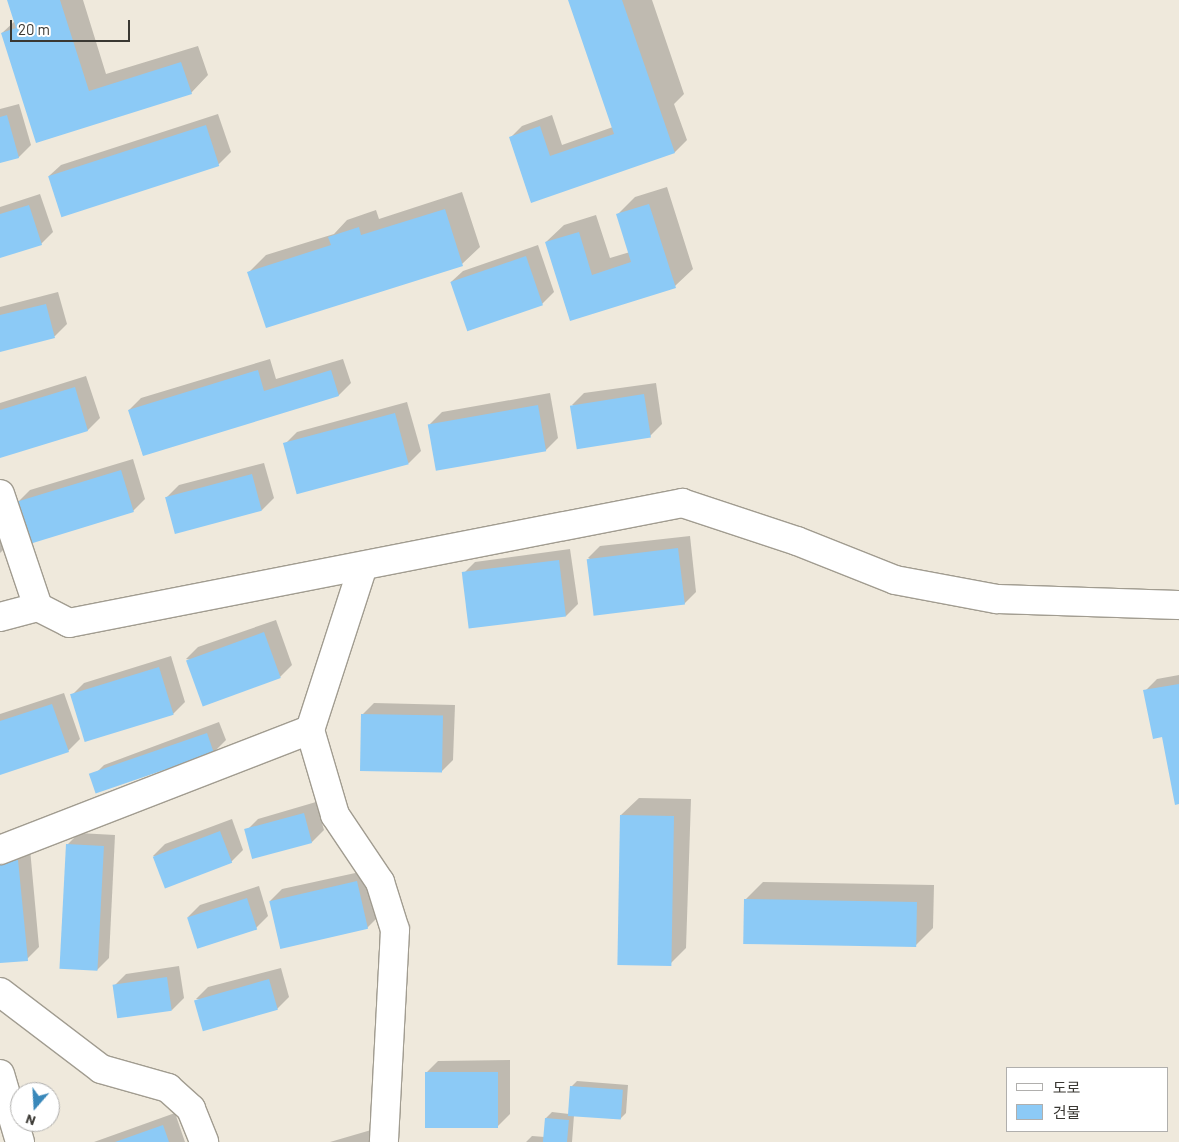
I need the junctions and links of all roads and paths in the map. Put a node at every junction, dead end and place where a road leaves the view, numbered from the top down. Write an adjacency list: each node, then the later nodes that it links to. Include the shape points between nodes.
1 (0, 494): 4 (street)
2 (363, 566): 3 (street, via 682,503 797,541 895,580 997,599); 4 (street, via 69,623); 6 (street)
3 (1179, 604)
4 (38, 607): 5 (street)
5 (0, 617)
6 (310, 730): 7 (street); 12 (street, via 335,815 380,882 395,930)
7 (0, 850)
8 (0, 992): 11 (street, via 101,1069 168,1088 191,1109)
9 (0, 1074): 10 (street)
10 (20, 1142)
11 (204, 1142)
12 (384, 1142)

